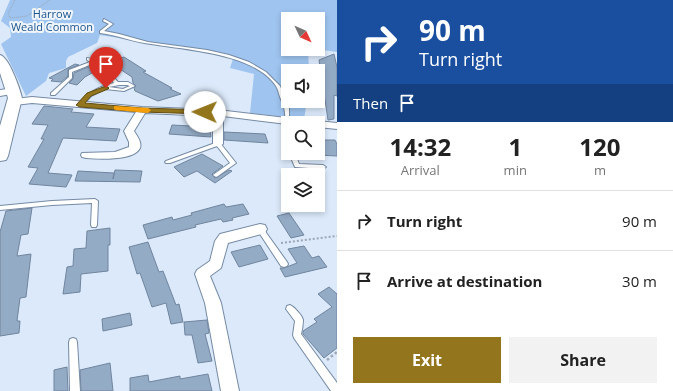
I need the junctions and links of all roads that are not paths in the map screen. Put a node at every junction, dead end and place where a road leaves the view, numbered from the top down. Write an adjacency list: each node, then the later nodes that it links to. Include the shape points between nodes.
1 (104, 20): 13 (lane, via 111,24 101,32 148,43 234,57 254,65 280,87)
2 (0, 58): 9 (main road)
3 (88, 59): 4 (lane)
4 (93, 62): 5 (lane, via 107,72); 8 (lane, via 70,71 72,77)
5 (117, 84): 6 (lane); 6 (lane, via 126,83 133,86 124,90)
6 (106, 88): 10 (lane, via 89,94)
7 (0, 93): 9 (street)
8 (53, 94)
9 (14, 97): 10 (street); 19 (main road)
10 (80, 105): 11 (street)
11 (142, 110): 12 (street); 18 (street, via 129,132 135,143 133,149 125,154)
12 (218, 113): 14 (street); 17 (street)
13 (287, 116)
14 (281, 120)
15 (325, 125): 16 (street)
16 (337, 126)
17 (218, 144): 21 (lane); 23 (lane, via 233,163)
18 (86, 155)
19 (0, 156)
20 (295, 160): 22 (lane, via 297,166)
21 (168, 162)
22 (323, 167)
23 (216, 175)
24 (0, 208): 25 (lane, via 95,201)
25 (94, 225)
26 (260, 229): 27 (lane); 31 (street, via 225,238 216,264 202,274 213,303)
27 (284, 264)
28 (290, 309): 32 (lane, via 299,320 297,335)
29 (74, 342): 30 (lane)
30 (74, 391)
31 (230, 391)
32 (337, 391)

